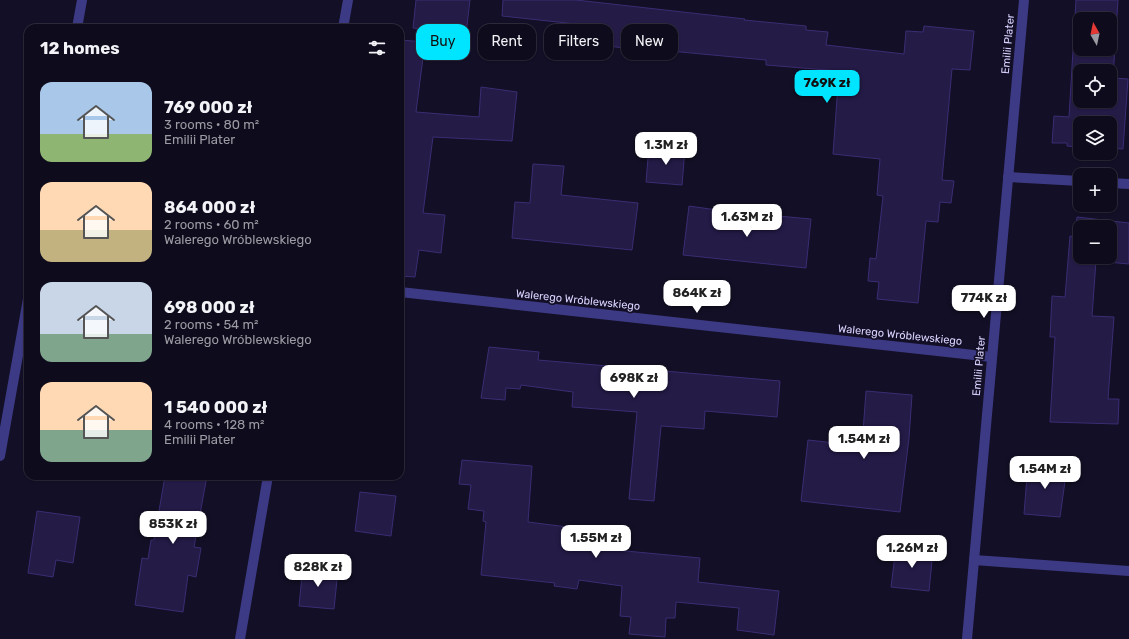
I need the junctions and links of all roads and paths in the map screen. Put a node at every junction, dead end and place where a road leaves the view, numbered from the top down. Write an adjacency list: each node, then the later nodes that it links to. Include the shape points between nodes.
1 (82, 0): 4 (street)
2 (348, 0): 5 (street)
3 (1024, 0): 6 (street, Emilii Plater)
4 (78, 24)
5 (344, 24)
6 (1008, 177): 7 (street); 12 (street, Emilii Plater)
7 (1073, 181)
8 (1117, 183): 9 (street)
9 (1129, 184)
10 (404, 292): 12 (street, Walerego Wróblewskiego)
11 (24, 322): 13 (street)
12 (992, 357): 15 (street, Emilii Plater)
13 (0, 456)
14 (267, 480): 17 (street)
15 (974, 560): 16 (street); 18 (street, Emilii Plater)
16 (1129, 571)
17 (240, 639)
18 (967, 639)

